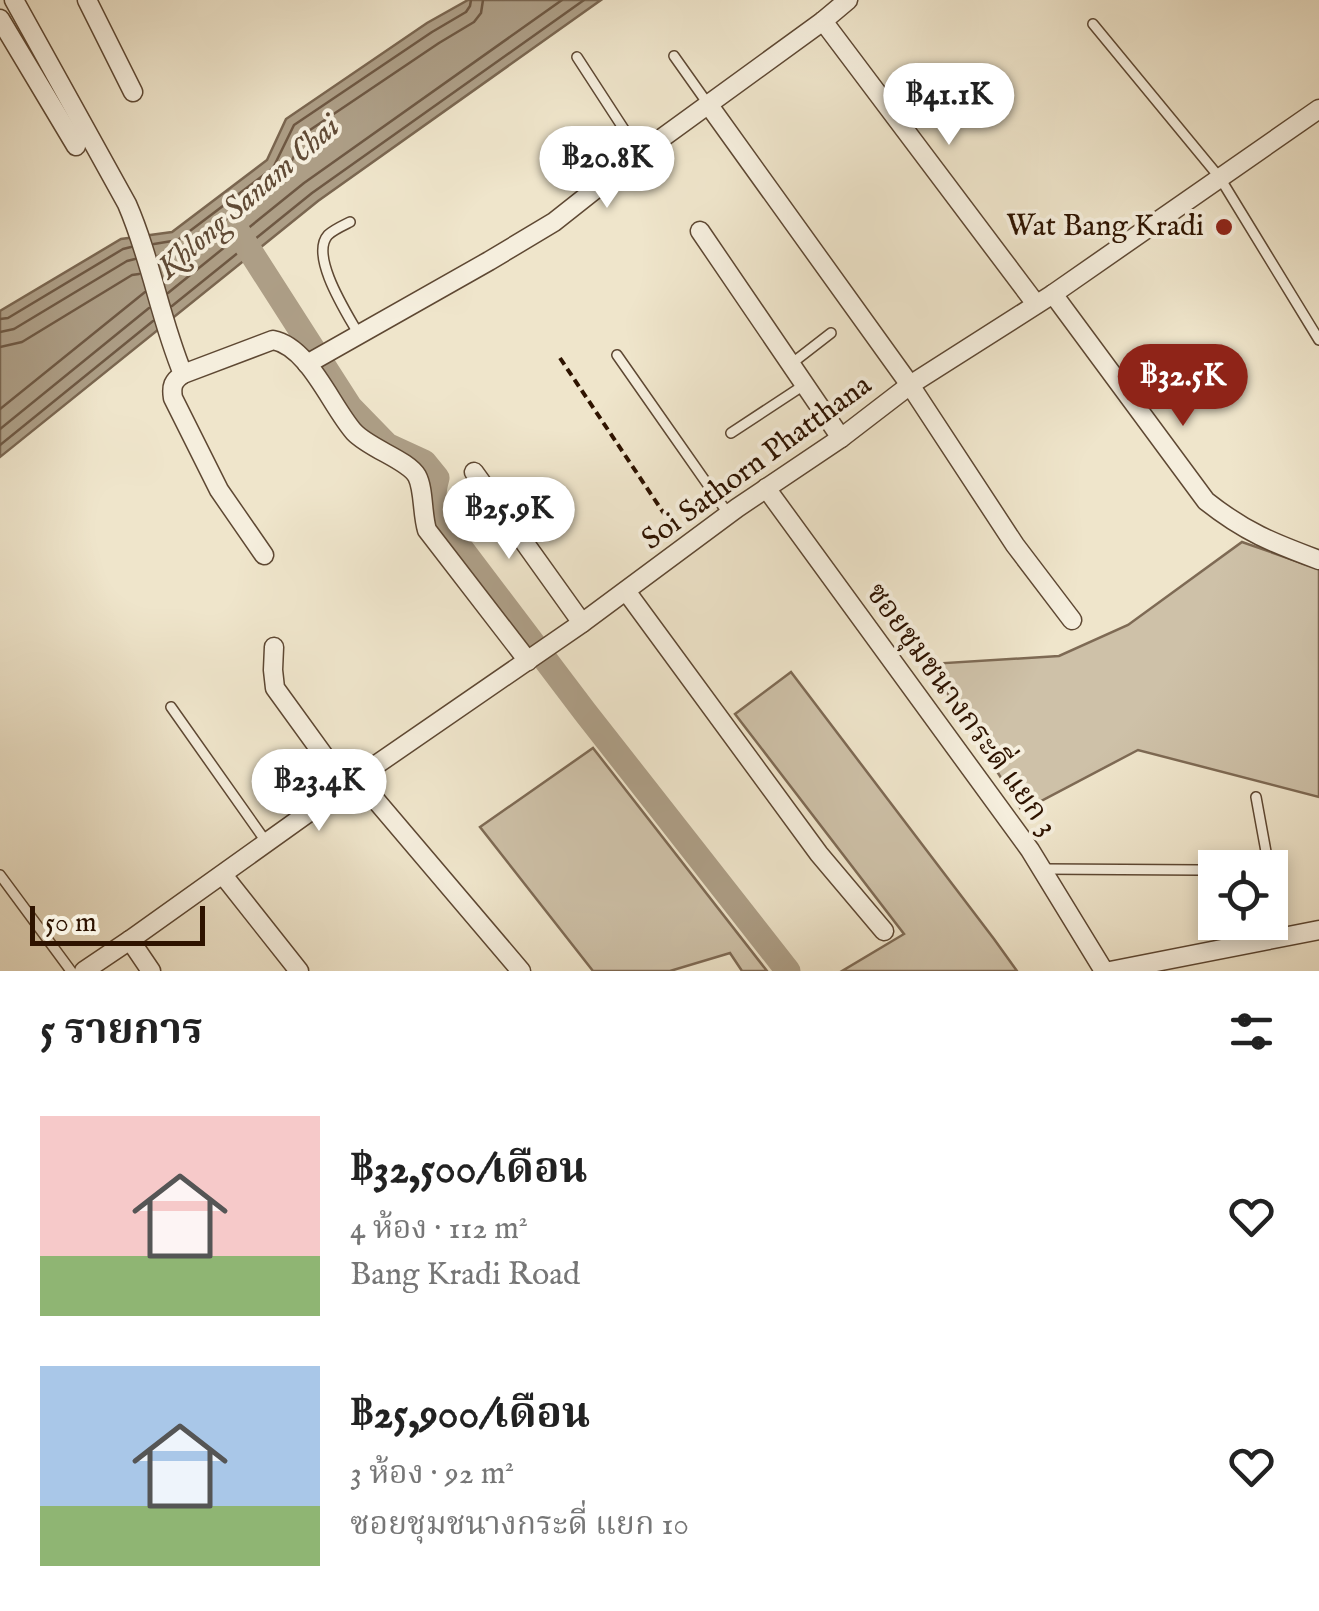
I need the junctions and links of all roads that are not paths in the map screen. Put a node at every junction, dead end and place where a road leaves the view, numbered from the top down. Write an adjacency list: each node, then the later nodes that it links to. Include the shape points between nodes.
1 (14, 0): 25 (street, via 128,204)
2 (87, 0): 9 (street)
3 (848, 0): 5 (street)
4 (0, 20): 12 (street)
5 (824, 21): 10 (street); 18 (street)
6 (1092, 24): 14 (lane)
7 (578, 56): 13 (lane)
8 (674, 56): 10 (lane)
9 (133, 92)
10 (708, 104): 13 (street); 27 (street)
11 (1319, 110): 14 (street, Soi Sathorn Phatthana)
12 (76, 146)
13 (640, 154): 20 (street, via 554,222)
14 (1220, 178): 17 (street, Soi Sathorn Phatthana); 21 (lane)
15 (350, 222): 20 (lane, via 328,235 324,257)
16 (700, 231): 24 (street)
17 (1052, 294): 18 (street, Soi Sathorn Phatthana); 34 (street, via 1206,501 1234,524)
18 (1036, 304): 27 (street, Soi Sathorn Phatthana)
19 (831, 333): 24 (lane)
20 (359, 335): 23 (street)
21 (1319, 340)
22 (618, 355): 32 (lane)
23 (314, 360): 25 (street, via 273,340); 39 (street, via 356,434 415,472 427,530)
24 (791, 364): 26 (street)
25 (182, 374): 33 (street, via 171,388 173,398 219,490)
26 (804, 384): 28 (lane); 29 (street)
27 (910, 385): 29 (street, Soi Sathorn Phatthana); 36 (street)
28 (731, 433)
29 (841, 438): 31 (street, Soi Sathorn Phatthana)
30 (474, 472): 37 (street)
31 (766, 488): 32 (street, Soi Sathorn Phatthana); 45 (street, ซอยชุมชนางกระดี่ แยก 3)
32 (729, 515): 35 (street, Soi Sathorn Phatthana)
33 (264, 555)
34 (1319, 560)
35 (626, 591): 37 (street, Soi Sathorn Phatthana); 49 (street, via 819,854)
36 (1072, 620)
37 (582, 623): 39 (street, Soi Sathorn Phatthana)
38 (274, 647): 41 (street, via 276,688)
39 (530, 660): 41 (street, Soi Sathorn Phatthana)
40 (170, 707): 43 (lane)
41 (352, 782): 43 (street, Soi Sathorn Phatthana); 58 (street)
42 (1256, 798): 44 (lane)
43 (267, 842): 47 (street, Soi Sathorn Phatthana)
44 (1265, 850)
45 (1041, 869): 46 (lane); 59 (street, ซอยชุมชนางกระดี่ แยก 3)
46 (1198, 870)
47 (222, 874): 52 (street, Soi Sathorn Phatthana); 57 (street)
48 (0, 875): 54 (lane)
49 (884, 930)
50 (1319, 930): 51 (street, ซอยชุมชนางกระดี่ แยก 3)
51 (1288, 937)
52 (130, 940): 55 (street, Soi Sathorn Phatthana); 56 (street)
53 (1270, 940): 59 (street, ซอยชุมชนางกระดี่ แยก 3)
54 (71, 971)
55 (84, 971)
56 (151, 971)
57 (299, 971)
58 (521, 971)
59 (1107, 971)

